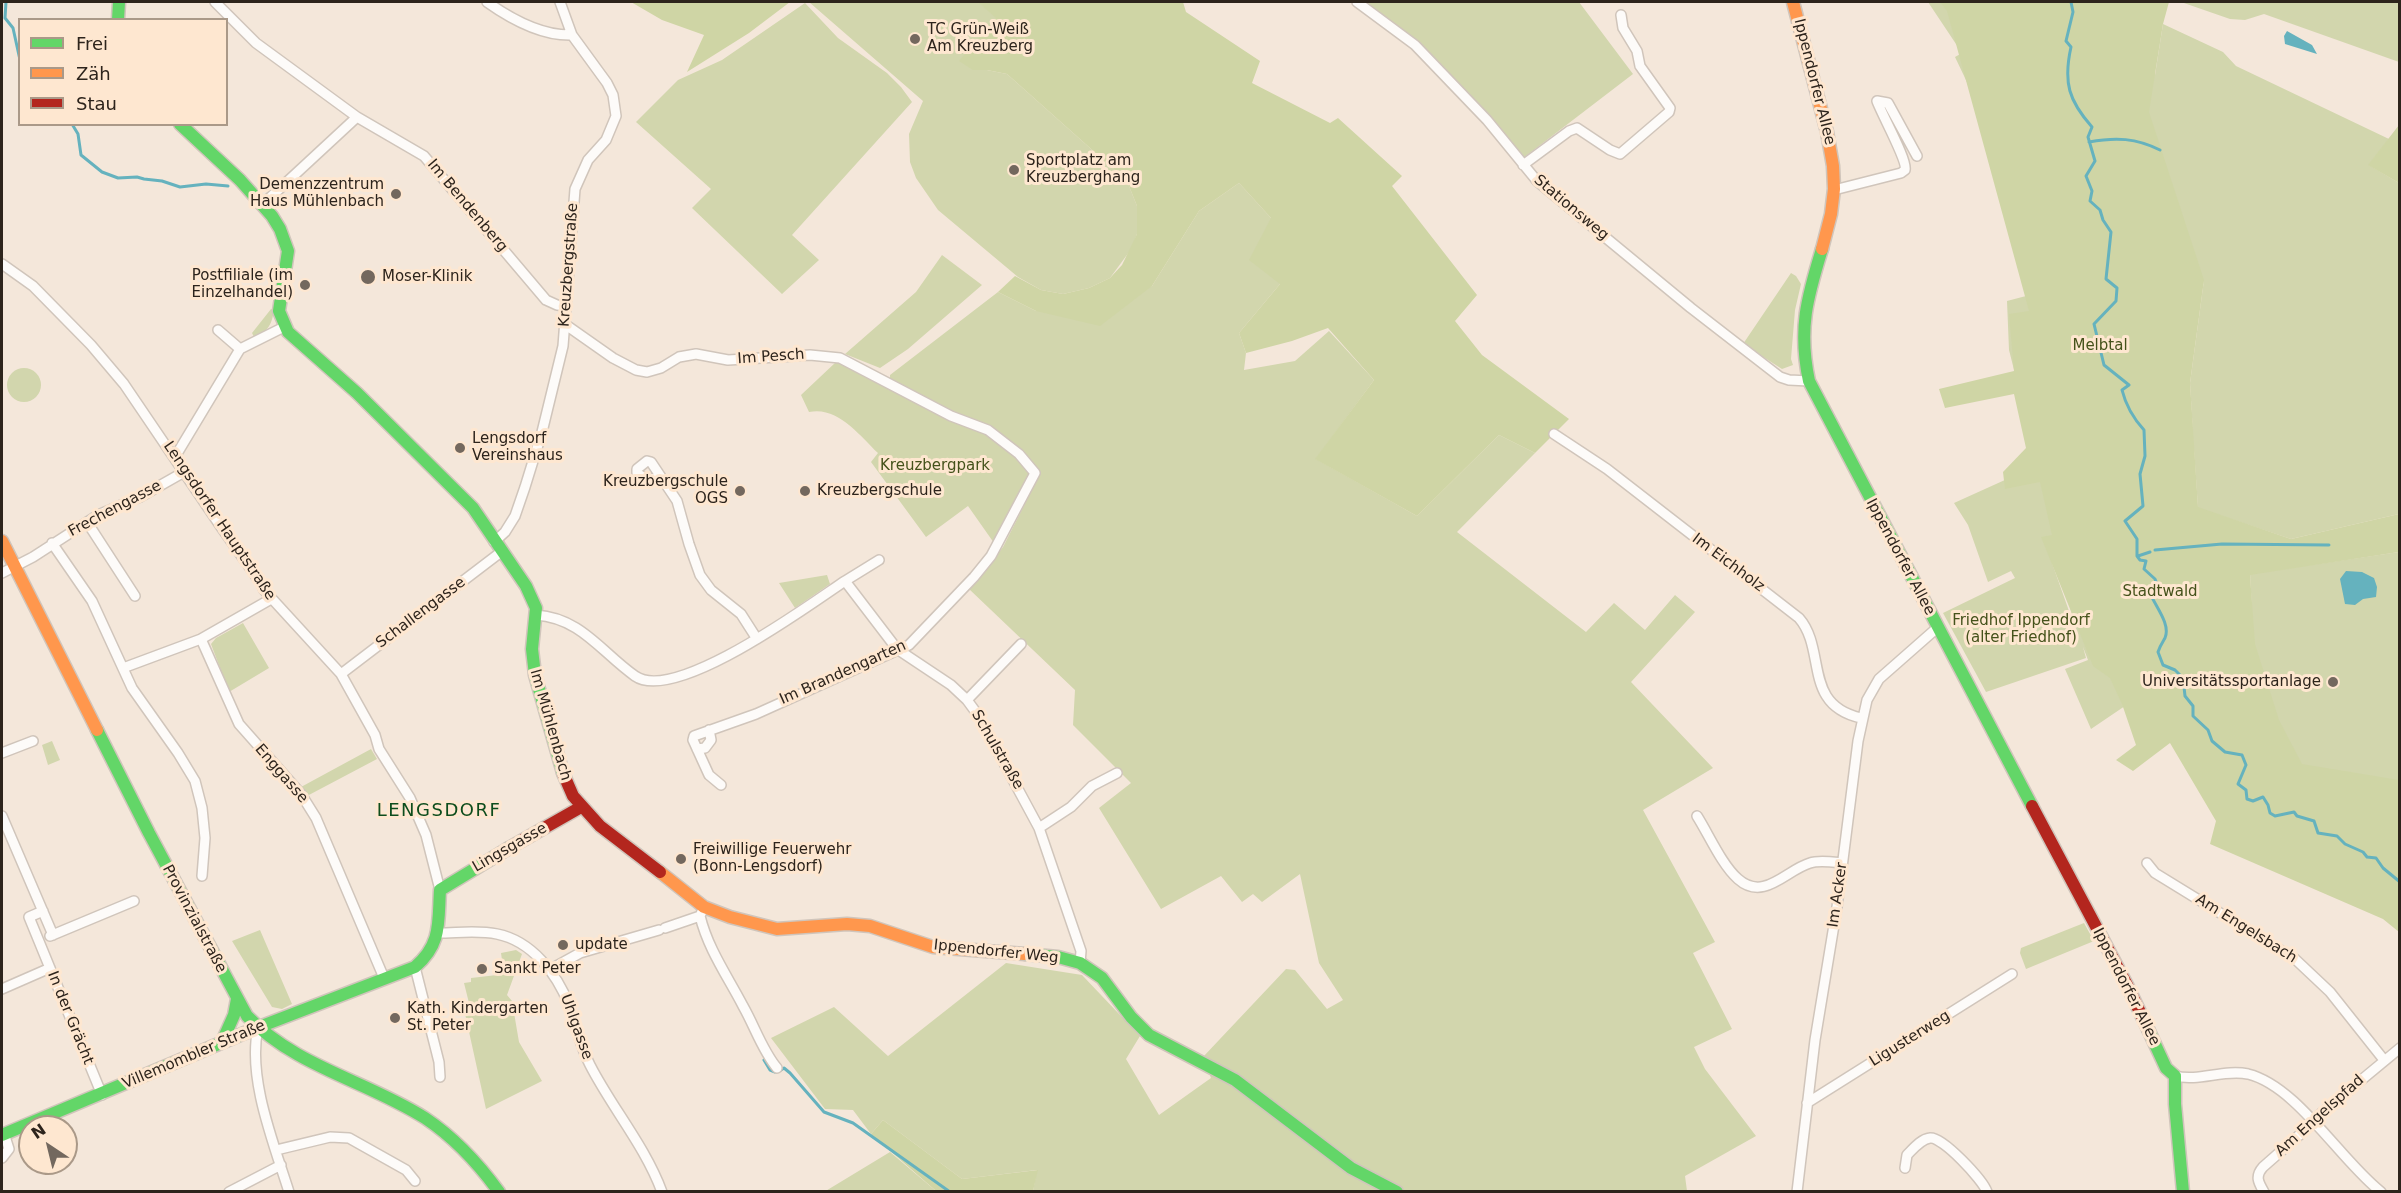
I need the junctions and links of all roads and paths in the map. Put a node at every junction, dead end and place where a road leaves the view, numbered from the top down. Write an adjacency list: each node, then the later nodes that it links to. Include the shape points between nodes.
1 (119, 2): 8 (street)
2 (215, 2): 10 (street, Im Bendenberg, via 256,43)
3 (487, 2): 9 (street, via 527,24 558,36)
4 (560, 2): 9 (street, Kreuzbergstraße)
5 (1357, 2): 13 (street, Stationsweg, via 1415,45 1487,120)
6 (1793, 2): 14 (street, Ippendorfer Allee, via 1831,147)
7 (1621, 15): 13 (street, via 1640,66 1669,112 1620,154 1577,128)
8 (118, 18)
9 (572, 35): 17 (street, Kreuzbergstraße, via 613,94 616,116 606,140 588,160 575,189)
10 (357, 117): 15 (street); 17 (street, Im Bendenberg, via 424,156 546,300)
11 (182, 126): 15 (street)
12 (1917, 156): 14 (street, via 1888,103 1877,101 1906,161 1905,170)
13 (1523, 165): 23 (street, Stationsweg, via 1537,181 1780,377)
14 (1834, 190): 23 (street, Ippendorfer Allee, via 1802,324 1801,343)
15 (262, 205): 19 (street, via 280,229 288,251 279,304)
16 (2, 264): 25 (street, Lengsdorfer Hauptstraße, via 33,286 91,345 131,392)
17 (567, 306): 18 (street, Kreuzbergstraße)
18 (566, 325): 22 (street, Im Pesch, via 613,358 641,372 653,371 688,355 728,360 810,355 840,358); 31 (street, Kreuzbergstraße, via 525,487 515,516)
19 (284, 327): 21 (street); 31 (street, Im Mühlenbach, via 473,508)
20 (218, 330): 21 (street)
21 (240, 349): 25 (street)
22 (880, 378): 43 (street, Im Brandengarten, via 951,416 988,430 1019,454 1035,473 998,546 980,570 909,645)
23 (1809, 381): 39 (street, Ippendorfer Allee)
24 (1554, 434): 47 (street, Im Eichholz, via 1607,469 1788,607 1808,630 1823,691 1841,710)
25 (175, 457): 26 (street, Lengsdorfer Hauptstraße)
26 (184, 472): 28 (street, Frechengasse); 37 (street, Lengsdorfer Hauptstraße)
27 (665, 481): 41 (street, via 677,501 700,575 711,590 741,614)
28 (87, 522): 30 (street, Frechengasse); 36 (street)
29 (2, 541): 33 (street, Provinzialstraße)
30 (52, 543): 33 (street, Frechengasse); 44 (street, via 92,601)
31 (497, 547): 38 (street, Im Mühlenbach, via 526,586); 45 (street, Schallengasse)
32 (879, 560): 35 (street)
33 (14, 566): 34 (street); 73 (street, Provinzialstraße)
34 (2, 573)
35 (845, 581): 41 (street); 43 (street, Schulstraße)
36 (135, 596)
37 (271, 599): 40 (street); 45 (street, Lengsdorfer Hauptstraße)
38 (536, 615): 41 (street, via 569,622 620,664 646,681 655,682 708,666); 52 (street, Im Mühlenbach, via 532,649 535,675 564,779)
39 (1937, 628): 47 (street, Im Acker, via 1879,679); 79 (street, Ippendorfer Allee, via 2127,985 2166,1068)
40 (201, 639): 44 (street); 71 (street, Enggasse, via 239,723 316,818)
41 (757, 639)
42 (1021, 644): 46 (street)
43 (897, 649): 46 (street, Schulstraße); 51 (street, Im Brandengarten, via 756,714 694,736 709,775)
44 (123, 668): 58 (street, via 132,688 195,781 205,838)
45 (340, 674): 59 (street, Lengsdorfer Hauptstraße, via 410,798 426,835)
46 (967, 700): 55 (street, Schulstraße)
47 (1861, 718): 57 (street, Im Acker)
48 (33, 741): 49 (street)
49 (2, 753)
50 (1117, 773): 55 (street, via 1092,786 1071,807)
51 (721, 785)
52 (581, 807): 59 (street, Lingsgasse); 62 (street, Im Mühlenbach)
53 (2, 816): 61 (street)
54 (1697, 816): 57 (street, via 1732,872 1748,885 1773,884 1809,863)
55 (1039, 828): 66 (street, Schulstraße, via 1081,951)
56 (2147, 862): 77 (street, Am Engelsbach, via 2155,873 2302,965 2336,999)
57 (1842, 863): 82 (street, Im Acker)
58 (202, 876)
59 (440, 890): 63 (street, Lengsdorfer Hauptstraße)
60 (134, 901): 64 (street)
61 (43, 911): 64 (street); 65 (street, In der Grächt, via 29,917)
62 (702, 912): 66 (street, Ippendorfer Weg, via 777,928 870,926 933,947 1058,957); 69 (street, via 662,929 580,953); 78 (street, via 714,955)
63 (438, 933): 67 (street, Lengsdorfer Hauptstraße, via 431,953); 69 (street, Uhlgasse, via 505,936)
64 (53, 935): 65 (street)
65 (39, 941): 68 (street, In der Grächt)
66 (1080, 963): 94 (street, Ippendorfer Weg, via 1102,978 1149,1035 1235,1080 1351,1168)
67 (415, 967): 71 (street); 80 (street, via 440,1062)
68 (50, 968): 72 (street); 81 (street, In der Grächt)
69 (551, 969): 93 (street, Uhlgasse, via 562,987 589,1064)
70 (2012, 974): 82 (street, Ligusterweg)
71 (384, 978): 74 (street, Villemombler Straße)
72 (2, 989)
73 (237, 999): 74 (street, Provinzialstraße); 75 (street)
74 (258, 1028): 75 (street, Villemombler Straße); 85 (street, via 254,1051 265,1117); 92 (street, Provinzialstraße, via 294,1055 440,1127 475,1159)
75 (222, 1042): 81 (street, Villemombler Straße)
76 (2400, 1048): 77 (street, Am Engelspfad)
77 (2384, 1060): 83 (street, Am Engelspfad)
78 (777, 1068)
79 (2175, 1076): 83 (street, via 2232,1073 2255,1077 2278,1088); 97 (street)
80 (440, 1077)
81 (102, 1095): 84 (street, Villemombler Straße)
82 (1808, 1103): 95 (street, Im Acker)
83 (2313, 1123): 98 (street, Am Engelspfad, via 2259,1171 2258,1180); 99 (street)
84 (3, 1134): 86 (street, Villemombler Straße, via 9,1149)
85 (276, 1150): 87 (street); 89 (street, via 330,1137 349,1138 406,1170)
86 (2, 1158)
87 (281, 1165): 90 (street); 91 (street)
88 (1905, 1168): 96 (street, via 1907,1155 1923,1141 1935,1138 1956,1155)
89 (415, 1180)
90 (229, 1191)
91 (290, 1191)
92 (499, 1191)
93 (662, 1191)
94 (1397, 1191)
95 (1797, 1191)
96 (1987, 1191)
97 (2183, 1191)
98 (2264, 1191)
99 (2381, 1191)

